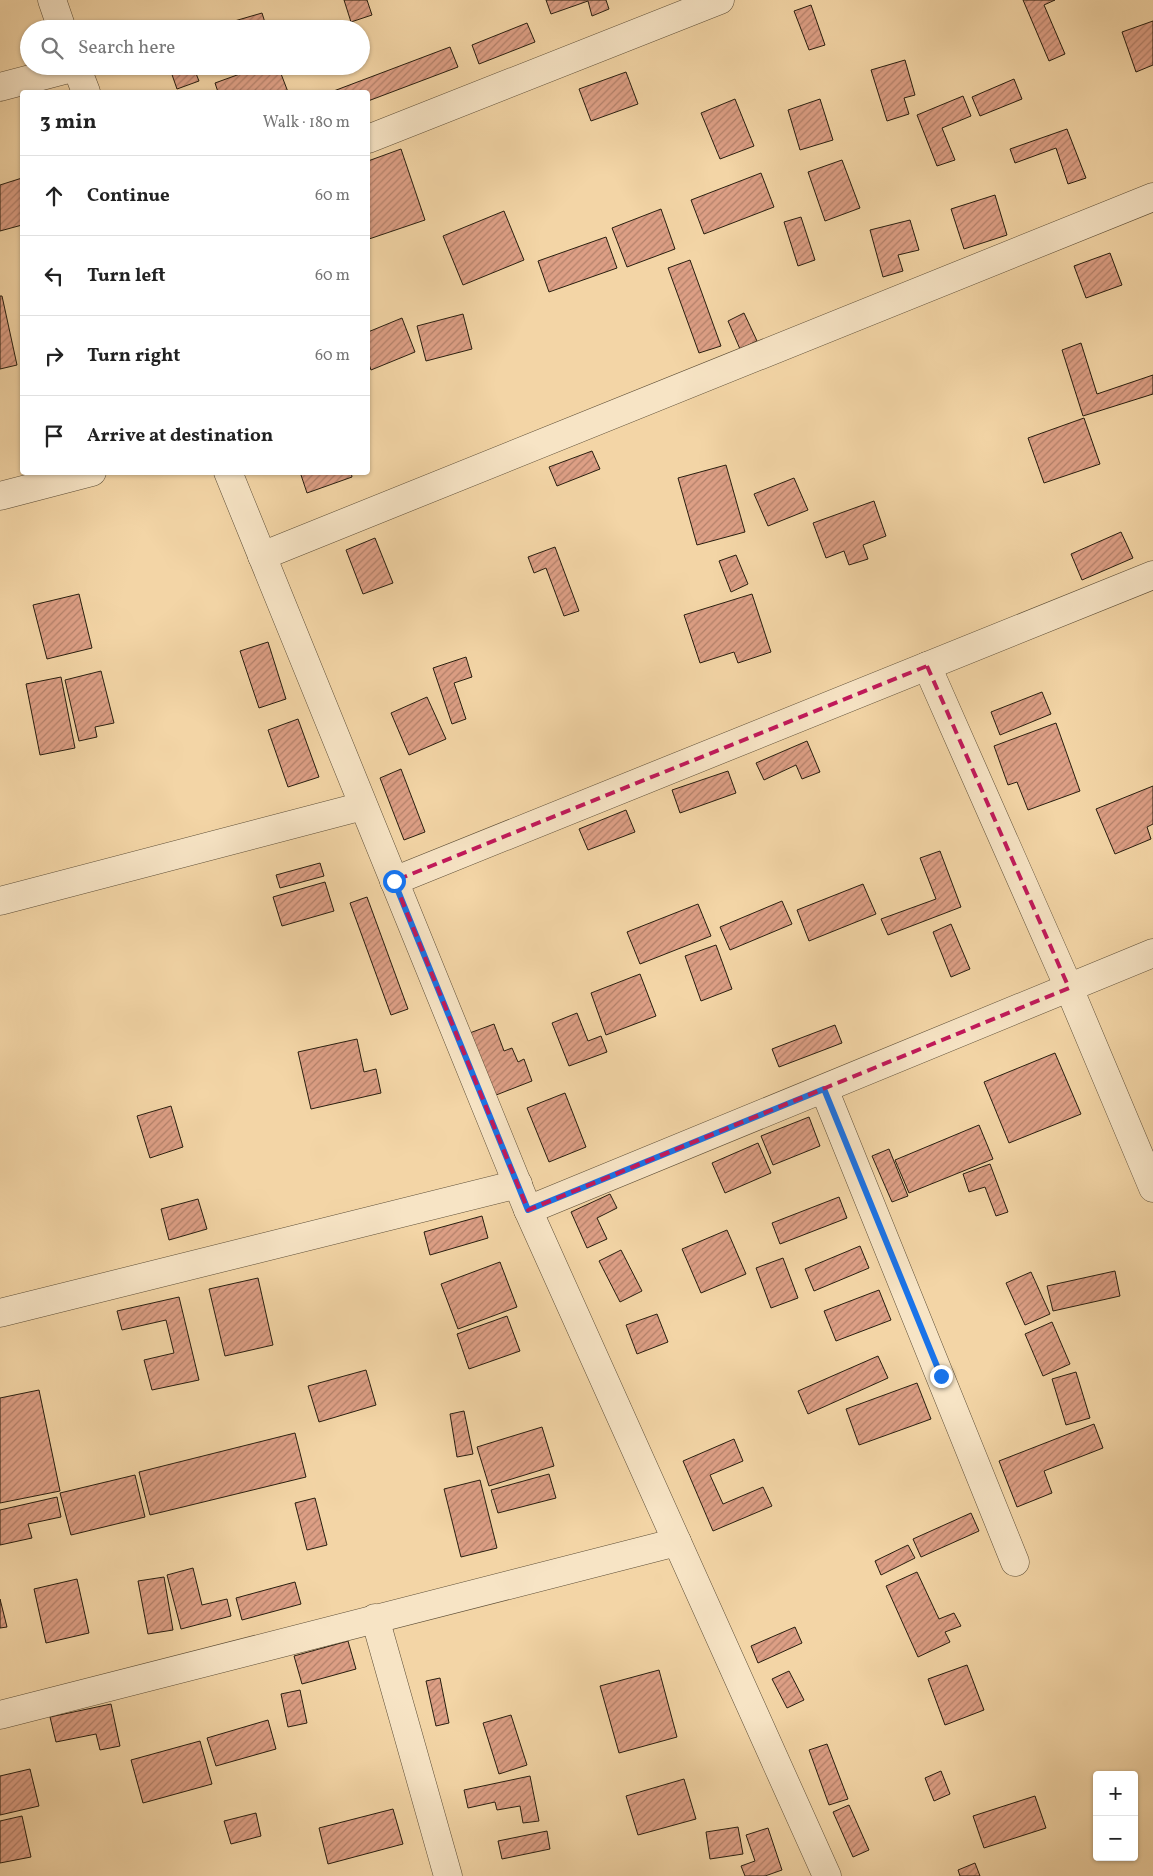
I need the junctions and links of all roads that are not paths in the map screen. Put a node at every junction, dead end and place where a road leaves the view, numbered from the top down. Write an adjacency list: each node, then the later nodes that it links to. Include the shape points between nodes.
1 (52, 0): 3 (street)
2 (720, 0): 8 (street)
3 (59, 20)
4 (46, 75): 6 (street)
5 (79, 75): 7 (street)
6 (0, 87)
7 (85, 90)
8 (370, 138)
9 (1153, 197): 13 (street)
10 (80, 475): 12 (street)
11 (229, 475): 13 (street)
12 (0, 496)
13 (262, 556): 16 (street)
14 (1153, 575): 15 (street)
15 (927, 666): 17 (street); 20 (street)
16 (363, 806): 17 (street); 18 (street)
17 (394, 881): 22 (street)
18 (0, 902)
19 (1153, 953): 20 (street)
20 (1069, 988): 21 (street); 23 (street)
21 (824, 1089): 24 (street); 27 (street)
22 (518, 1184): 24 (street); 25 (street)
23 (1153, 1188)
24 (528, 1210): 26 (street)
25 (0, 1312)
26 (677, 1542): 28 (street); 31 (street)
27 (1015, 1562)
28 (375, 1618): 29 (street); 30 (street)
29 (0, 1715)
30 (448, 1876)
31 (827, 1876)

